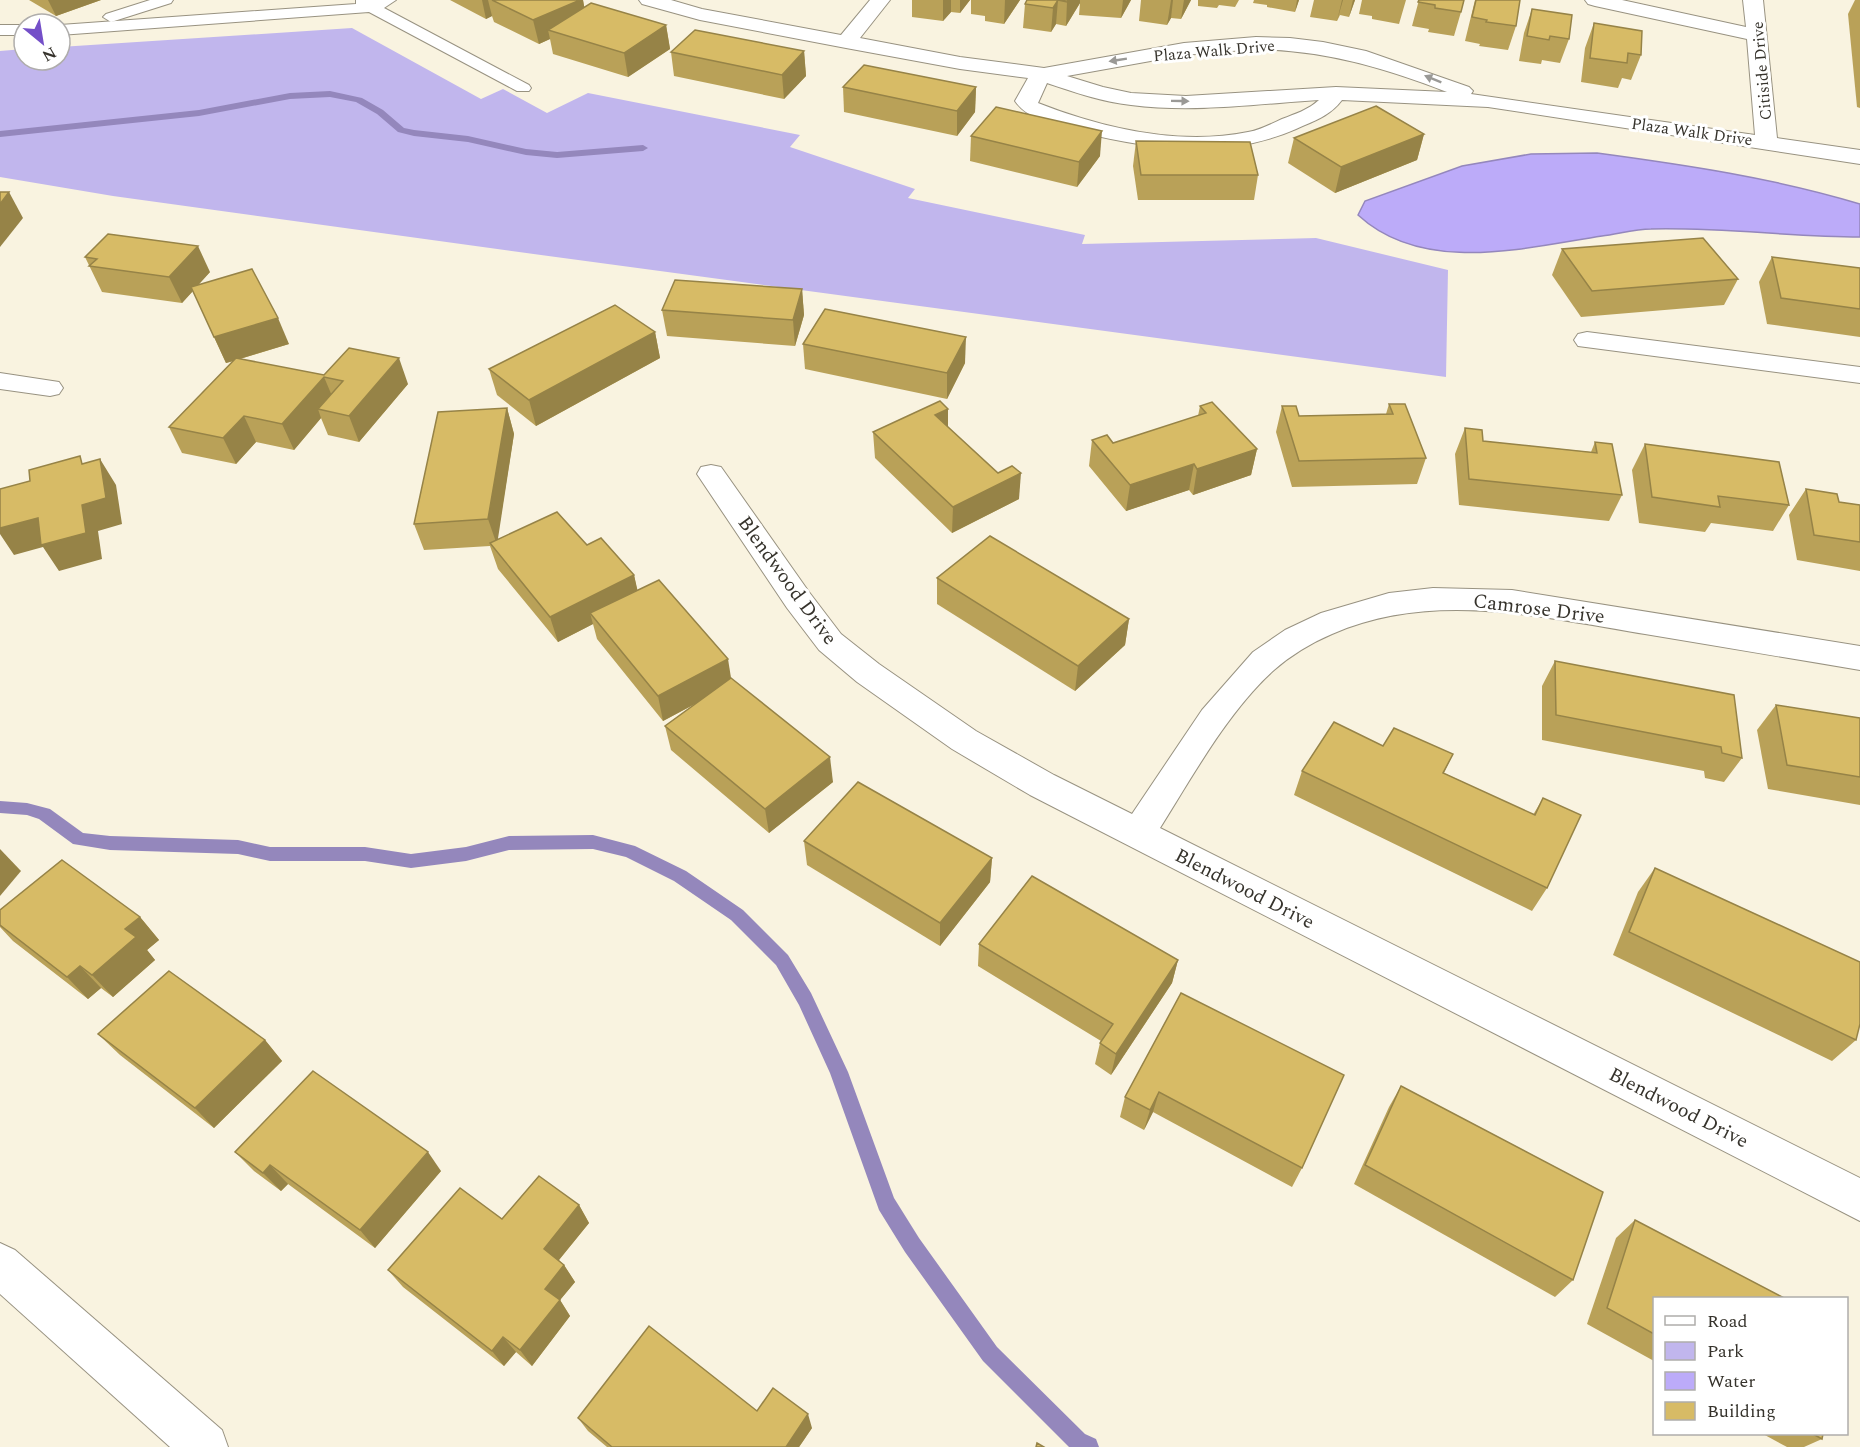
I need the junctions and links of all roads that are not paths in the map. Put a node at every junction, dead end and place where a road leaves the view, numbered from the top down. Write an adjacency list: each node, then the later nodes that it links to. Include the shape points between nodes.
1 (166, 0): 8 (lane)
2 (389, 0): 7 (lane)
3 (649, 0): 11 (street, Plaza Walk Drive, via 700,14)
4 (880, 0): 11 (street)
5 (1595, 0): 10 (street)
6 (1753, 0): 10 (street, Citiside Drive)
7 (365, 3): 9 (lane); 13 (lane)
8 (72, 29)
9 (72, 30)
10 (1757, 35): 16 (street, Citiside Drive)
11 (846, 42): 12 (street, Plaza Walk Drive)
12 (1041, 74): 14 (street, Plaza Walk Drive, one-way to 14, via 1131,99 1186,102); 14 (street, via 1026,101 1030,107 1151,141 1228,141 1258,136 1324,109); 15 (street, Plaza Walk Drive, one-way to 12, via 1401,66 1321,47 1285,44 1183,50)
13 (523, 88)
14 (1336, 93): 15 (street, Plaza Walk Drive)
15 (1488, 101): 16 (street, Plaza Walk Drive)
16 (1767, 143): 17 (street, Plaza Walk Drive)
17 (1860, 157)
18 (1587, 340): 19 (street)
19 (1860, 375)
20 (0, 381): 21 (street)
21 (50, 388)
22 (711, 474): 24 (street, Blendwood Drive, via 830,642 964,740)
23 (1860, 658): 24 (street, Camrose Drive, via 1512,601 1472,598 1383,605 1298,638 1263,660 1220,709)
24 (1138, 834): 25 (street, Blendwood Drive)
25 (1860, 1200)
26 (0, 1265): 27 (street)
27 (205, 1447)

